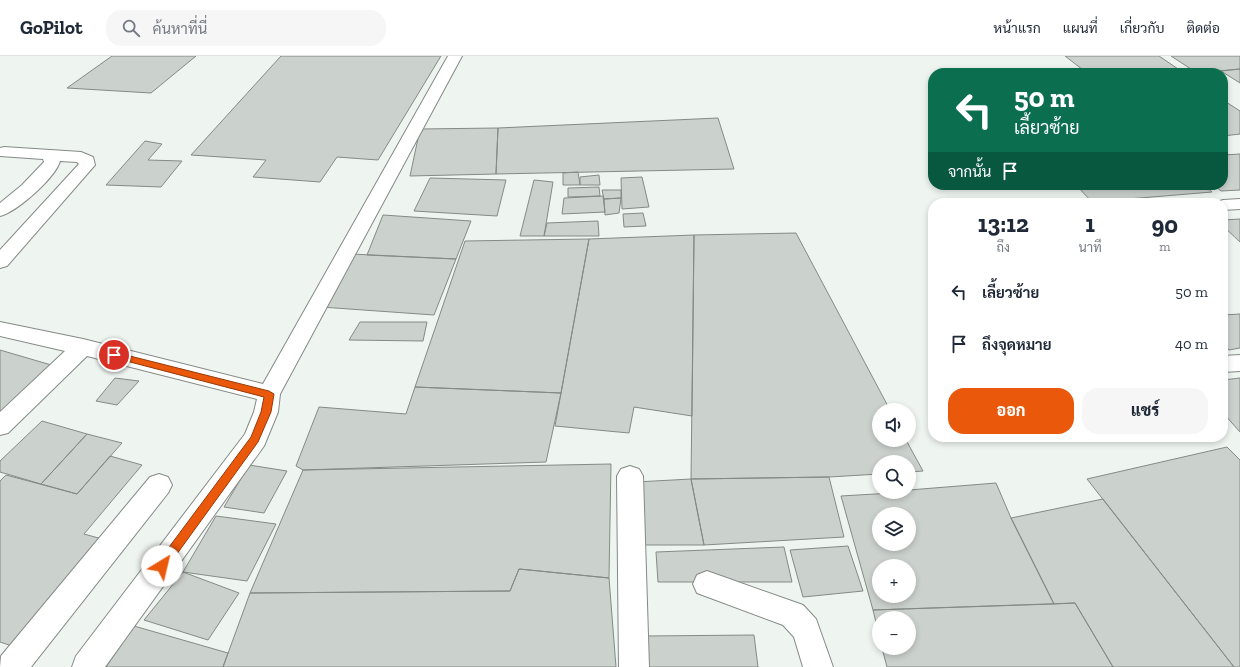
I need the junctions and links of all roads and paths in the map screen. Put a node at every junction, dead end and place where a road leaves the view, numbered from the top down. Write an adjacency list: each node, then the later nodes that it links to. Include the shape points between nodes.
1 (455, 56): 12 (street)
2 (4, 152): 3 (street)
3 (51, 155): 6 (street, via 52,162 44,175); 7 (street, via 81,158 87,161 87,165)
4 (1240, 204): 5 (street)
5 (1228, 205)
6 (0, 211)
7 (0, 262)
8 (0, 329): 9 (street)
9 (83, 347): 12 (street); 13 (street)
10 (1240, 363): 11 (street)
11 (1228, 364)
12 (269, 394): 18 (street, via 266,412 255,439)
13 (0, 426)
14 (630, 476): 19 (street)
15 (159, 485): 17 (street)
16 (707, 584): 20 (street, via 793,615 806,629)
17 (12, 667)
18 (87, 667)
19 (634, 667)
20 (818, 667)

